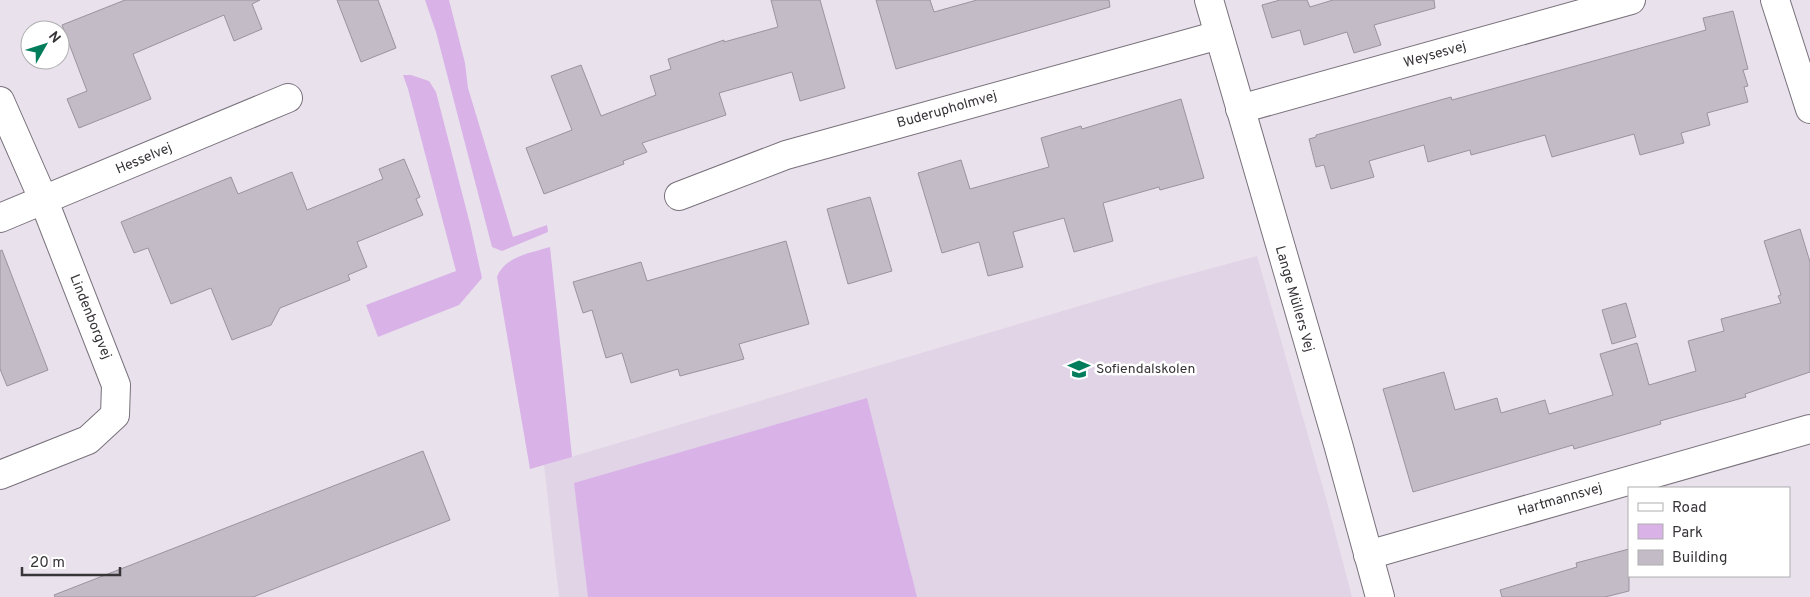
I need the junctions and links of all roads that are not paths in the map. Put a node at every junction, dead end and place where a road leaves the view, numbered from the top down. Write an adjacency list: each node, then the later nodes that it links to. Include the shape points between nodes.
1 (1209, 0): 4 (street, Lange Müllers Vej)
2 (1631, 0): 8 (street, Weysesvej)
3 (1775, 0): 7 (street)
4 (1219, 34): 8 (street, Lange Müllers Vej); 9 (street, Buderupholmvej, via 786,155)
5 (288, 98): 10 (street, Hesselvej)
6 (0, 101): 10 (street, Lindenborgvej)
7 (1810, 108)
8 (1240, 110): 14 (street, Lange Müllers Vej)
9 (679, 196)
10 (44, 201): 11 (street, Hesselvej); 13 (street, Lindenborgvej, via 116,385 115,415 88,440)
11 (0, 218)
12 (1810, 428): 14 (street, Hartmannsvej)
13 (0, 475)
14 (1368, 555): 15 (street, Lange Müllers Vej)
15 (1380, 597)

